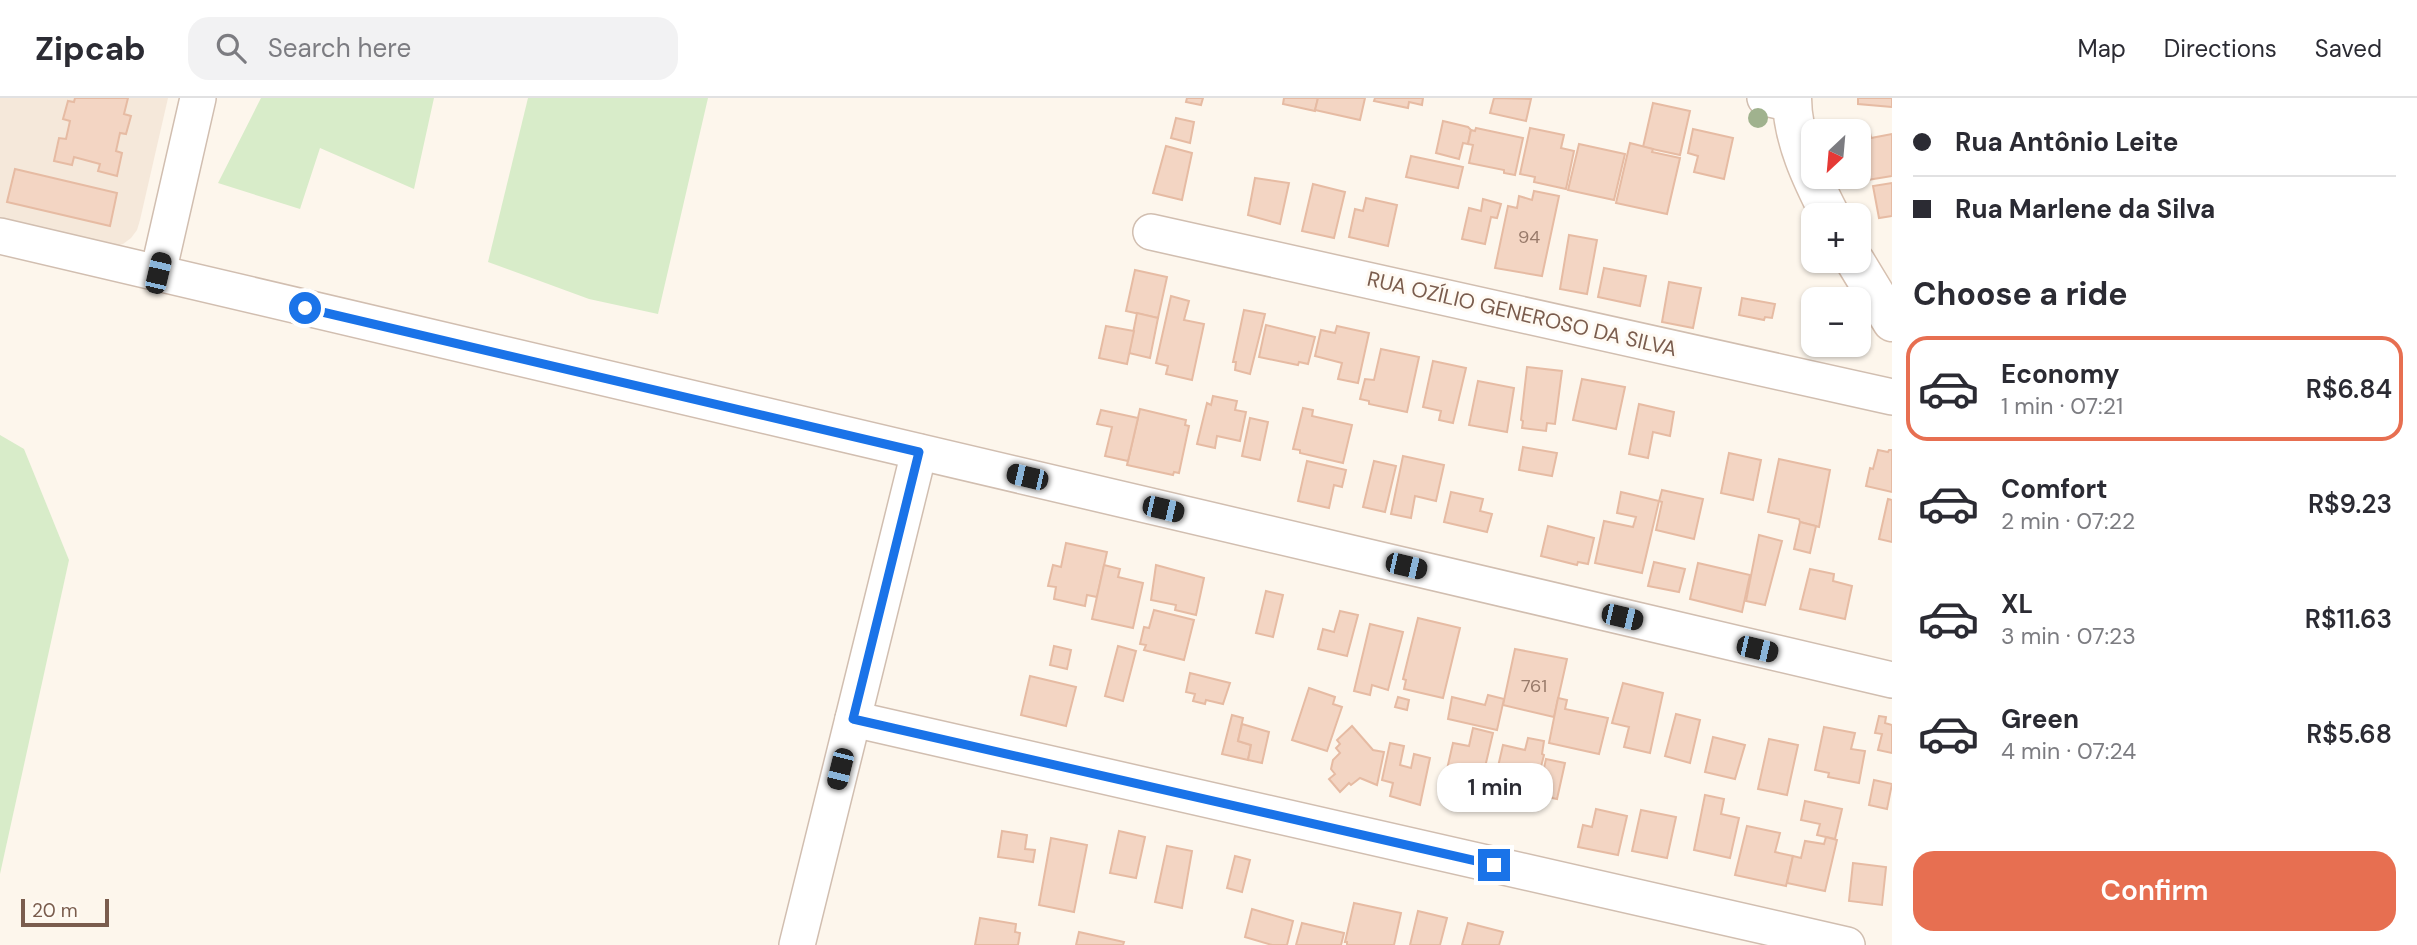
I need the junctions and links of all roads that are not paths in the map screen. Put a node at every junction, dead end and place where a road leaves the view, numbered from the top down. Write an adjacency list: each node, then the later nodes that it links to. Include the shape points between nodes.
1 (198, 98): 6 (street)
2 (1783, 100): 3 (street)
3 (1824, 203)
4 (1151, 232): 9 (street, RUA OZÍLIO GENEROSO DA SILVA)
5 (0, 236): 6 (street)
6 (158, 273): 10 (street)
7 (1862, 273): 8 (street)
8 (1892, 322)
9 (1892, 397)
10 (919, 452): 11 (street); 12 (street)
11 (1892, 680)
12 (853, 719): 13 (street); 14 (street)
13 (797, 945)
14 (1847, 945)

